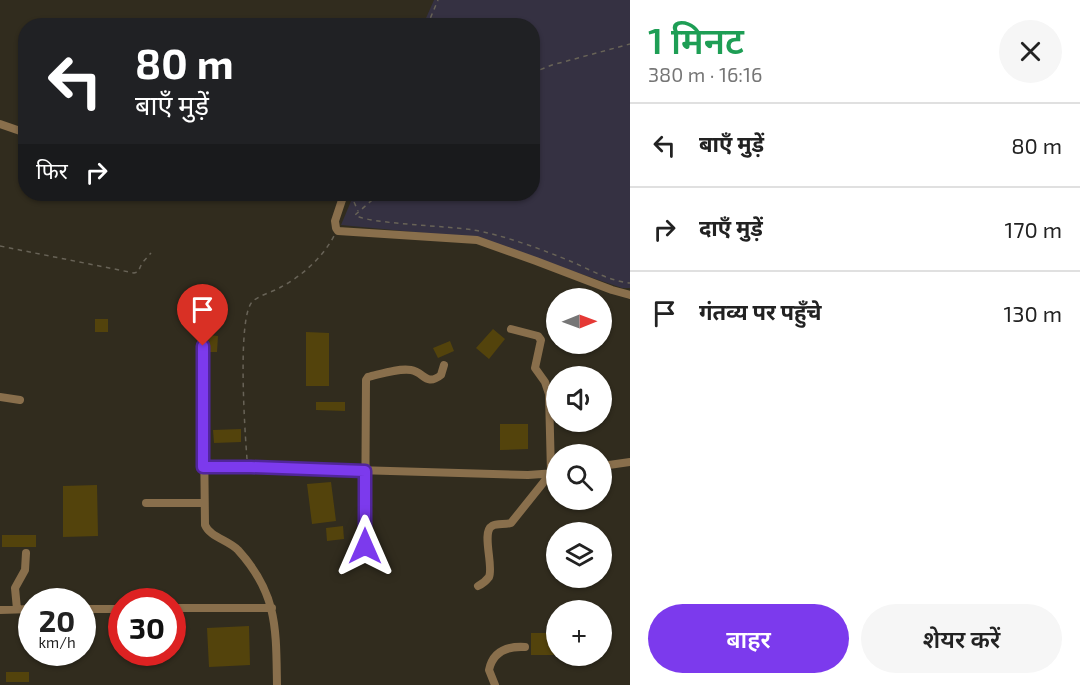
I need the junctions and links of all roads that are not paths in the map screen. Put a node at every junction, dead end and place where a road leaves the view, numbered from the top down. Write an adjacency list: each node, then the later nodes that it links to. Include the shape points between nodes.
1 (0, 124): 2 (street)
2 (18, 130)
3 (342, 201): 4 (street, via 335,221 337,230 477,240)
4 (630, 295)
5 (511, 329): 10 (street, via 541,340 534,368 549,394)
6 (203, 346): 13 (street)
7 (444, 365): 14 (street, via 441,375 432,379 408,369 366,379)
8 (0, 397): 9 (street)
9 (20, 400)
10 (552, 444)
11 (630, 462): 12 (street)
12 (612, 465)
13 (203, 467): 14 (street); 18 (street)
14 (365, 471): 15 (street); 19 (street)
15 (546, 473)
16 (546, 482): 21 (street, via 511,523 490,528 490,573)
17 (146, 503): 18 (street)
18 (203, 503): 23 (street, via 206,529 237,549)
19 (365, 546)
20 (26, 553): 25 (street, via 25,570 15,588)
21 (478, 586)
22 (186, 608): 23 (street)
23 (272, 608): 27 (street)
24 (0, 609): 25 (street)
25 (17, 609)
26 (525, 647): 28 (street, via 509,647 495,656 489,670)
27 (277, 685)
28 (495, 685)

